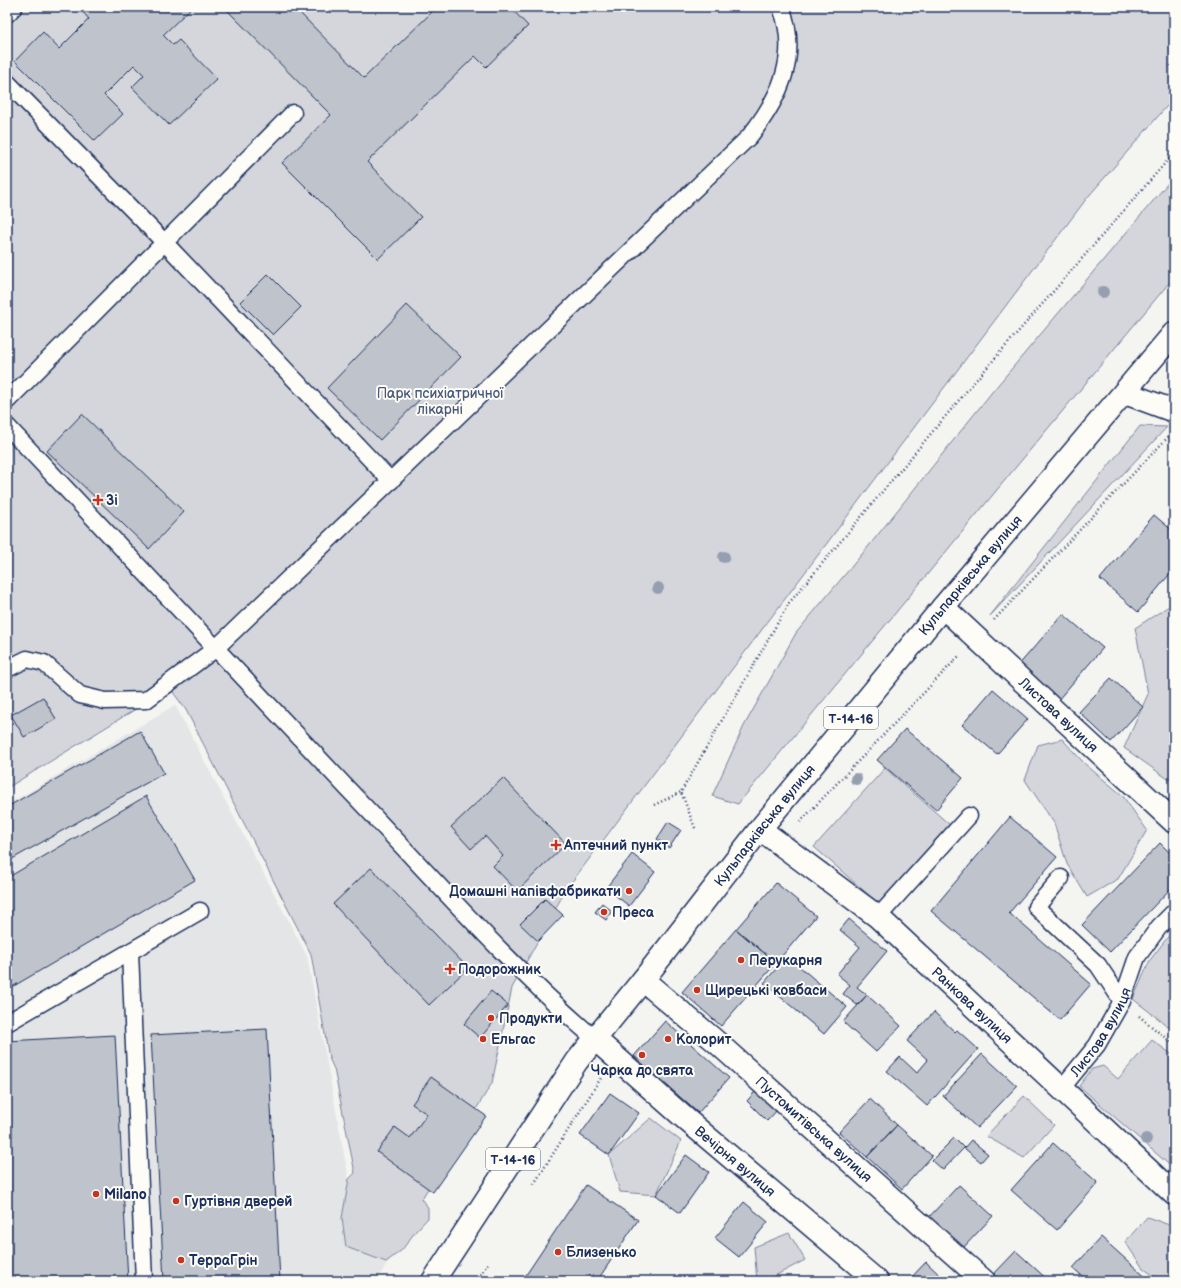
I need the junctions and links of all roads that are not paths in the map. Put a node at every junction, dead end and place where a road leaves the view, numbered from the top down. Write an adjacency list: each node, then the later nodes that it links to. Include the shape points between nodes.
1 (14, 7): 3 (lane)
2 (781, 7): 12 (lane, via 789,34 789,51 784,75 764,118 749,137)
3 (7, 14)
4 (7, 82): 6 (lane)
5 (293, 113): 6 (lane)
6 (165, 243): 9 (lane); 12 (lane)
7 (1174, 333): 8 (street, Кульпарківська вулиця / Т-14-16)
8 (1125, 393): 10 (street); 13 (street, Кульпарківська вулиця / Т-14-16)
9 (7, 401)
10 (1174, 411)
11 (7, 426): 14 (lane)
12 (391, 481): 14 (lane)
13 (943, 607): 17 (street, Листова вулиця); 18 (street, Кульпарківська вулиця / Т-14-16)
14 (215, 649): 15 (lane, via 146,700 105,701 80,695 44,663 27,659); 27 (lane, via 509,959)
15 (7, 669)
16 (969, 816): 22 (lane)
17 (1174, 822)
18 (760, 829): 22 (street, Ранкова вулиця); 24 (street, Кульпарківська вулиця / Т-14-16)
19 (1061, 878): 25 (lane, via 1036,907 1098,965)
20 (200, 911): 23 (lane)
21 (1174, 912): 25 (lane, Листова вулиця, via 1159,927 1137,957)
22 (878, 917): 28 (street, Ранкова вулиця)
23 (130, 952): 26 (lane); 30 (lane)
24 (643, 980): 27 (street, Кульпарківська вулиця / Т-14-16); 33 (street, Пустомитівська вулиця, via 713,1039)
25 (1122, 1001): 28 (lane, Листова вулиця, via 1097,1045)
26 (7, 1023)
27 (595, 1039): 31 (street, Кульпарківська вулиця / Т-14-16, via 577,1061); 32 (street, Вечірня вулиця)
28 (1061, 1089): 29 (street, Ранкова вулиця)
29 (1174, 1194)
30 (144, 1281)
31 (434, 1281)
32 (877, 1281)
33 (984, 1281)

